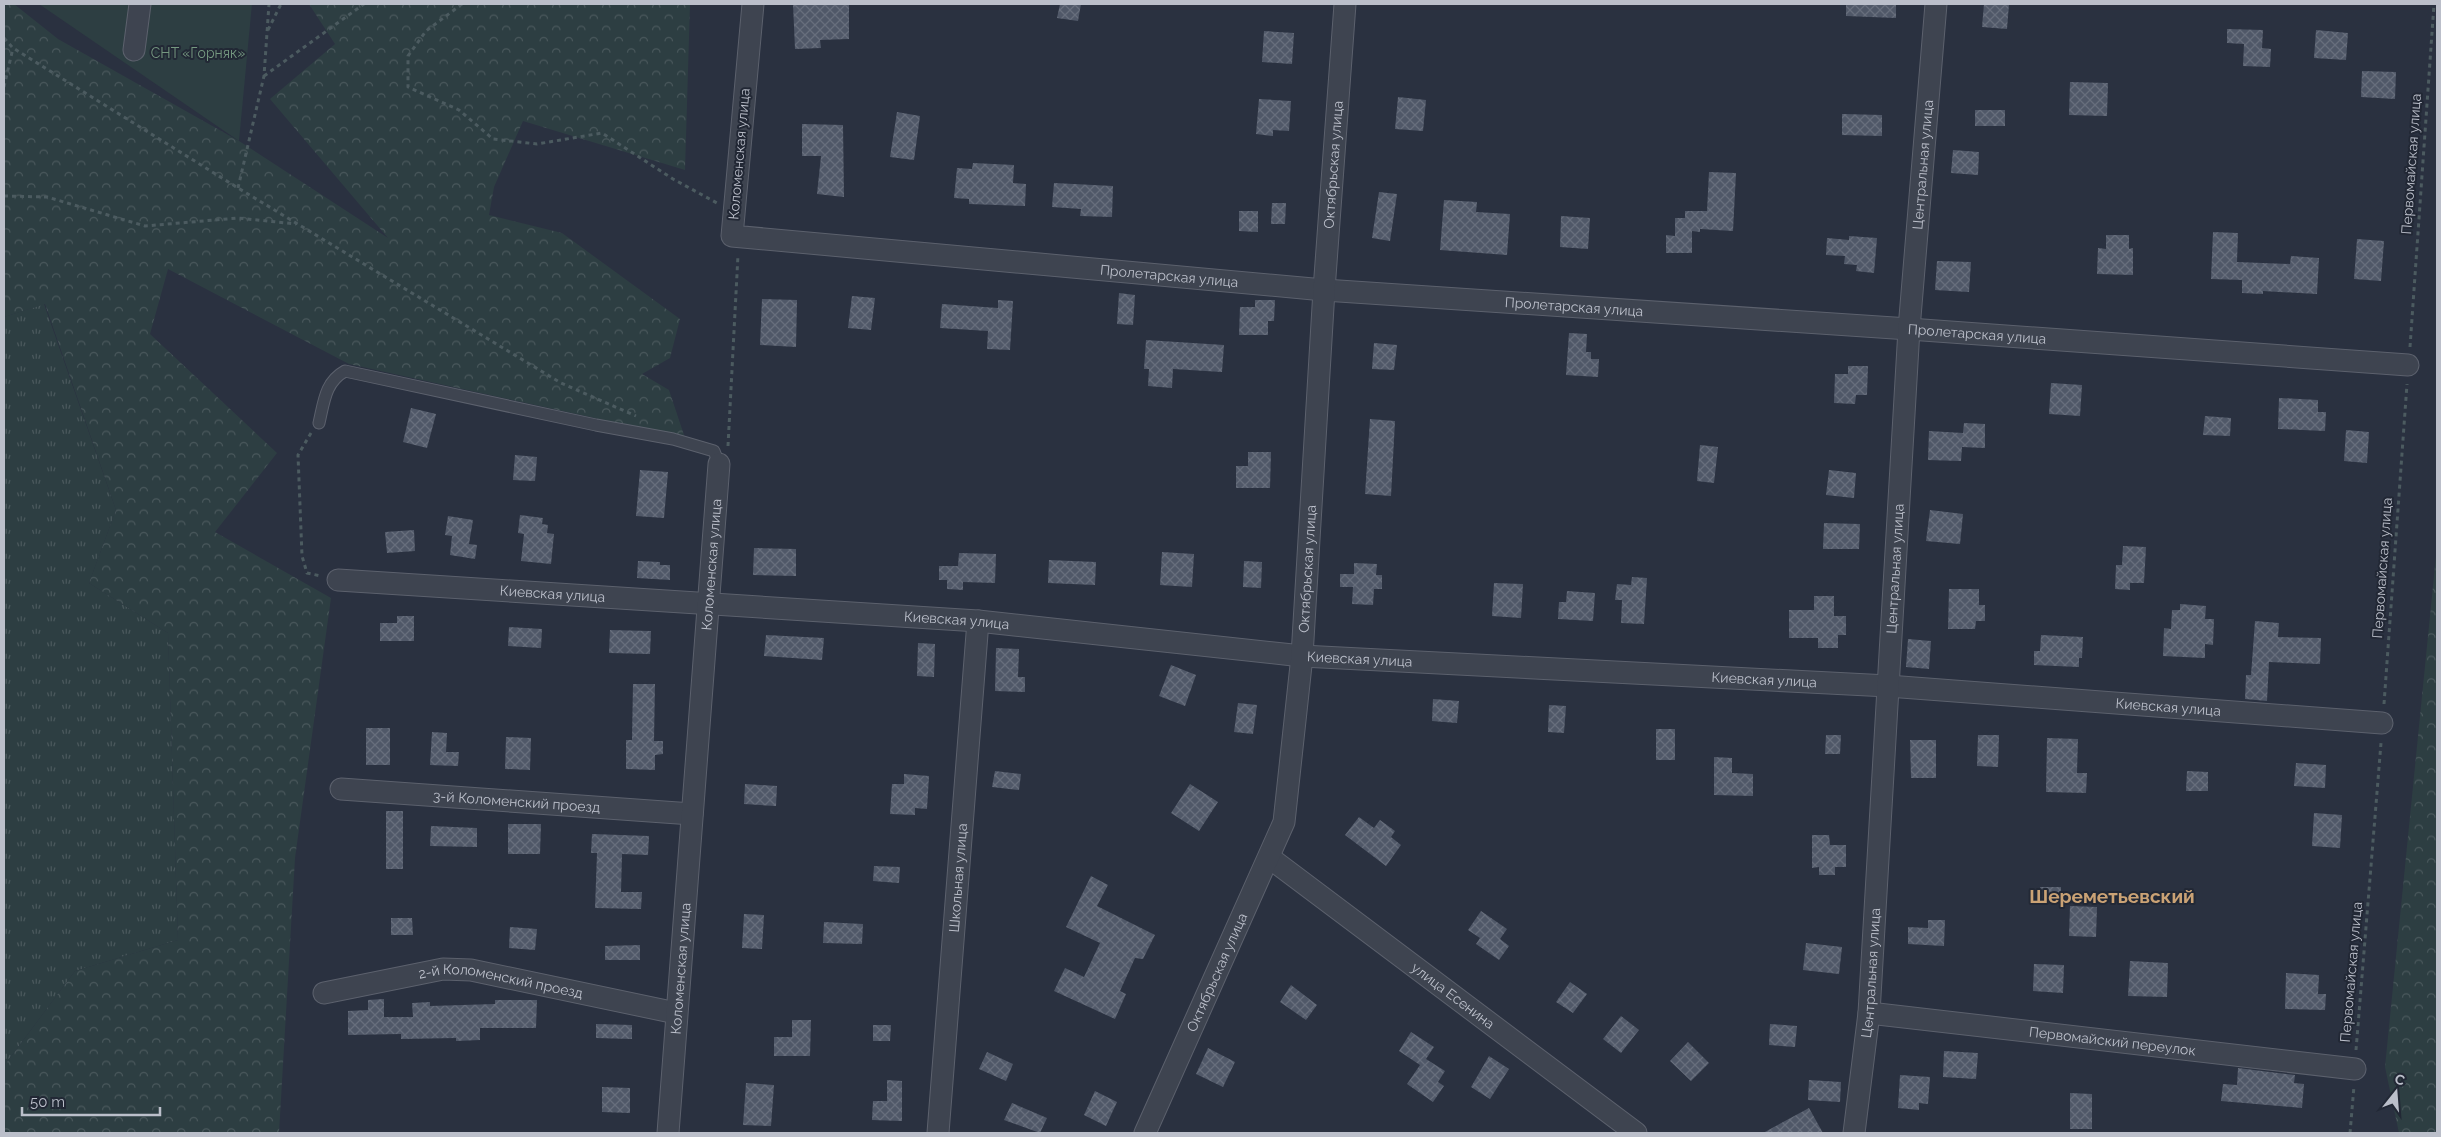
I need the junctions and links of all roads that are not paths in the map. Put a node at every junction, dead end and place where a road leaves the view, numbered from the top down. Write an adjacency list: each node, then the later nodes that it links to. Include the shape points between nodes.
1 (140, 4): 5 (street)
2 (753, 4): 6 (street, Коломенская улица, via 732,236)
3 (1345, 4): 7 (street, Октябрьская улица)
4 (1936, 4): 8 (street, Центральная улица)
5 (134, 50)
6 (739, 236): 7 (street, Пролетарская улица)
7 (1324, 290): 8 (street, Пролетарская улица); 15 (street, Октябрьская улица)
8 (1909, 328): 9 (street, Пролетарская улица); 16 (street, Центральная улица)
9 (2408, 365)
10 (319, 422): 11 (lane, via 329,384 345,371 596,426 673,439 714,451)
11 (719, 464): 13 (street, Коломенская улица)
12 (338, 580): 13 (street, Киевская улица)
13 (707, 602): 14 (street, Киевская улица); 19 (street, Коломенская улица)
14 (978, 621): 15 (street, Киевская улица); 26 (street, Школьная улица)
15 (1302, 656): 16 (street, Киевская улица); 20 (street, Октябрьская улица, via 1284,822)
16 (1888, 686): 17 (street, Киевская улица); 23 (street, Центральная улица)
17 (2382, 723)
18 (341, 789): 19 (street, 3-й Коломенский проезд)
19 (692, 814): 22 (street, Коломенская улица)
20 (1270, 858): 27 (street, Октябрьская улица, via 1250,894); 28 (street, улица Есенина)
21 (324, 992): 22 (street, 2-й Коломенский проезд, via 443,969 470,970)
22 (676, 1013): 25 (street, Коломенская улица)
23 (1869, 1013): 24 (street, Первомайский переулок); 29 (street, Центральная улица)
24 (2355, 1069)
25 (668, 1133)
26 (938, 1133)
27 (1145, 1133)
28 (1636, 1133)
29 (1854, 1133)

